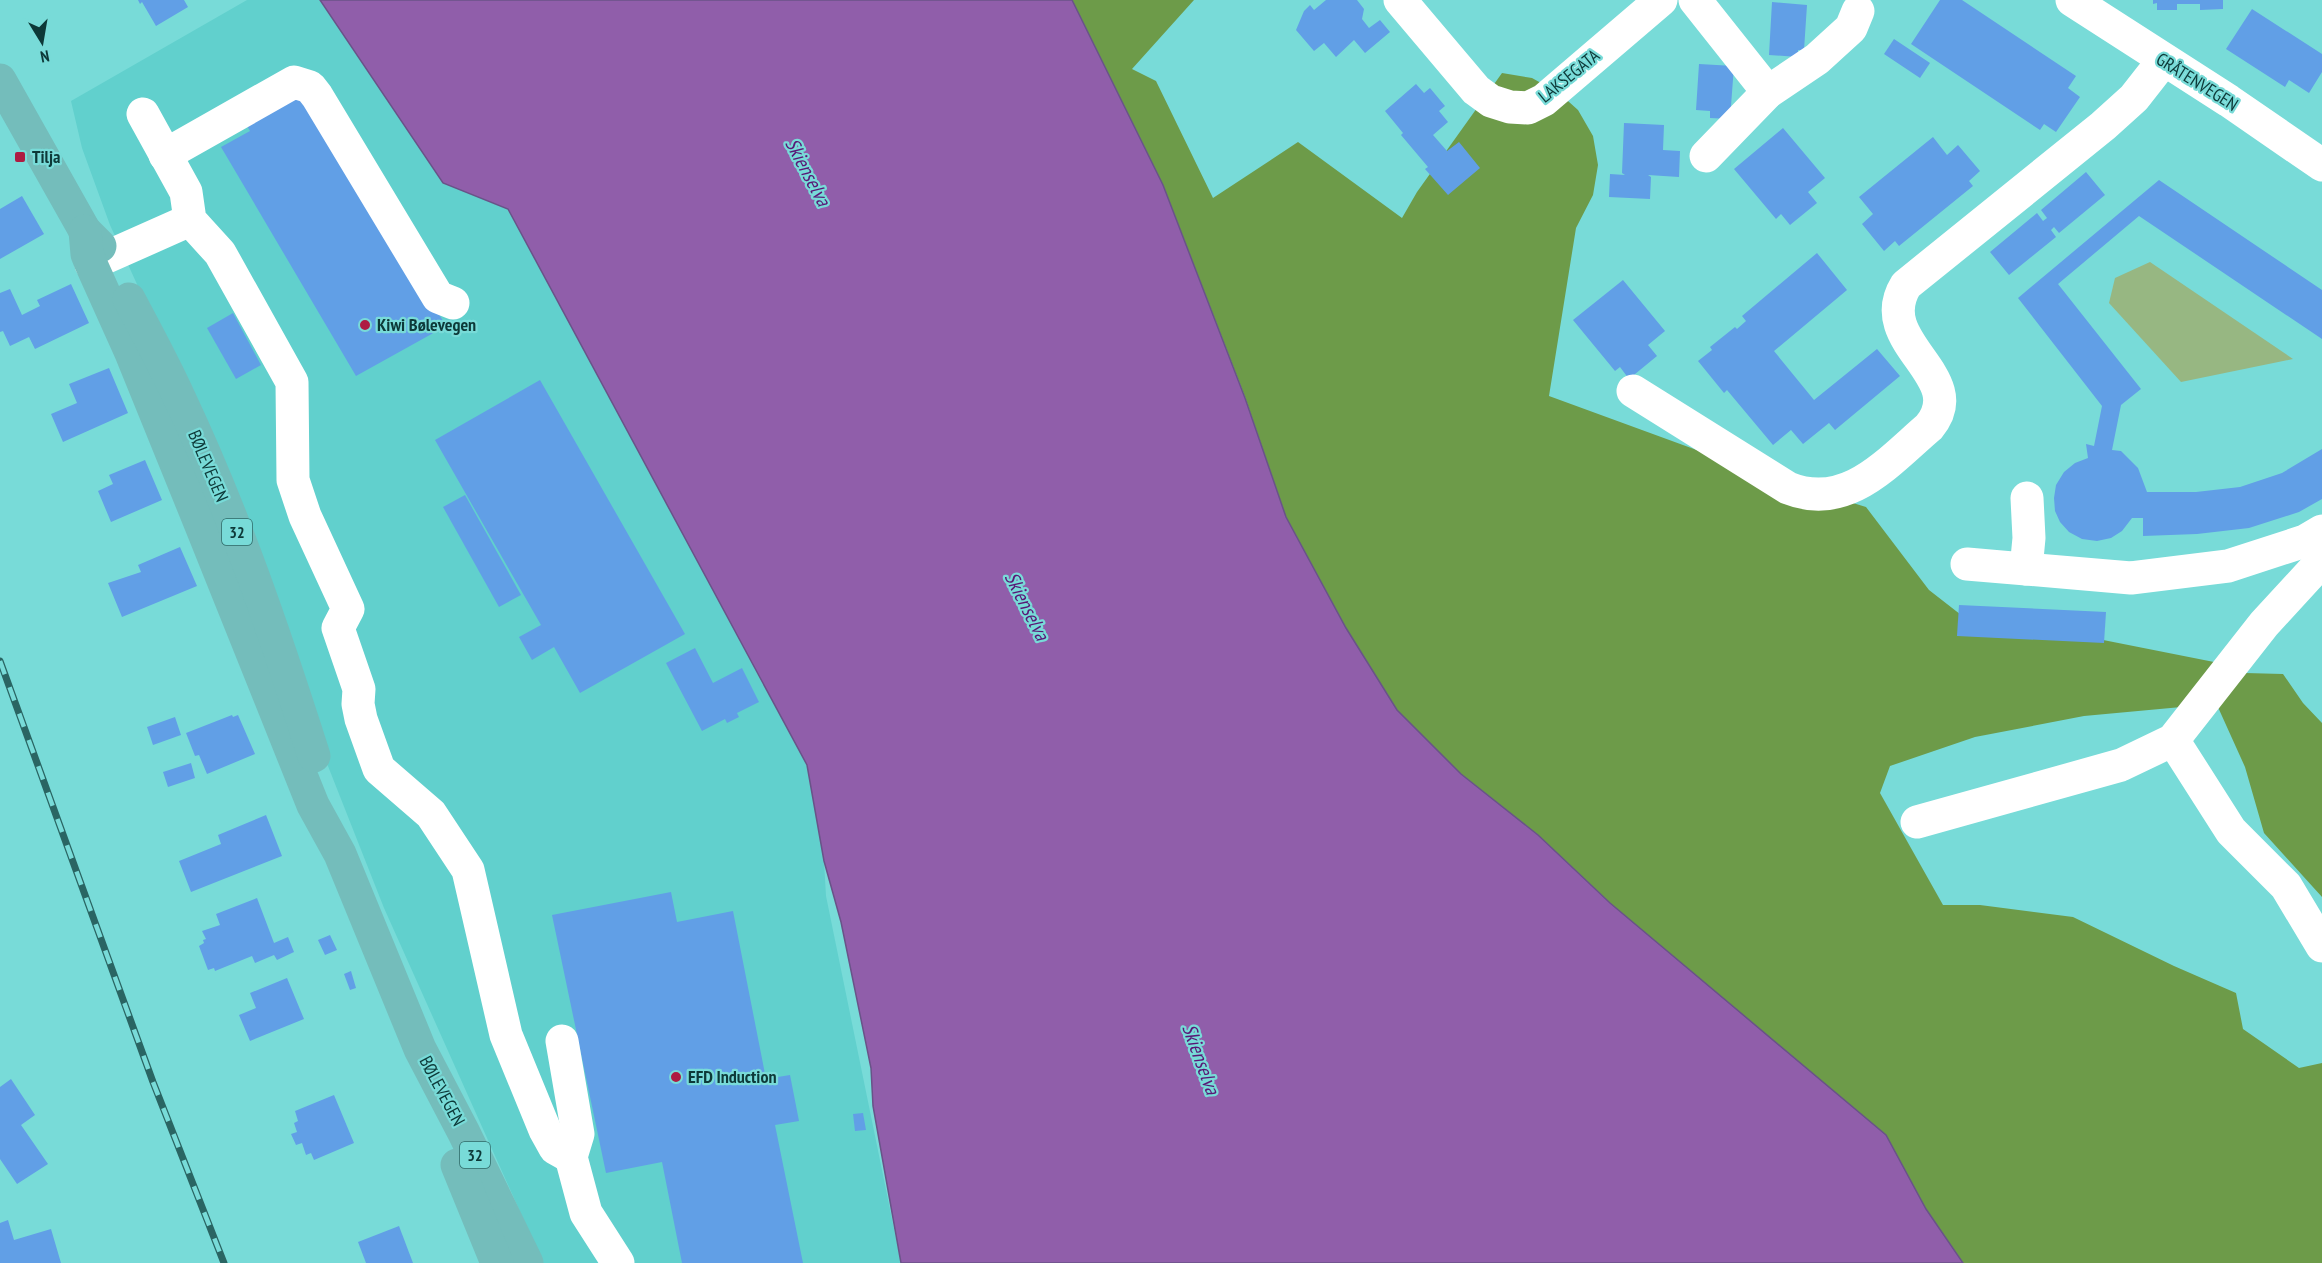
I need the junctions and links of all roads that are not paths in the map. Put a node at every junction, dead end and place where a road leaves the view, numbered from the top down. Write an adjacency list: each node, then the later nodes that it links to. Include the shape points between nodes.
1 (1400, 0): 3 (street, LAKSEGATA, via 1476,90 1491,101 1528,108 1544,100)
2 (1695, 0): 8 (street)
3 (1653, 2)
4 (2082, 3): 6 (street, GRÅTENVEGEN)
5 (1858, 11): 8 (street, via 1851,28 1817,59)
6 (2163, 61): 12 (street, GRÅTENVEGEN); 16 (street, via 2134,98 2103,126 1906,285 1899,306 1903,332 1933,375 1940,400 1929,427 1866,480 1844,491 1804,495)
7 (0, 80): 14 (main road, BØLEVEGEN / 32, via 85,231 87,254)
8 (1768, 92): 11 (street)
9 (143, 114): 10 (street)
10 (165, 154): 13 (street, via 186,192); 15 (street, via 294,82 310,87 438,297)
11 (1706, 156)
12 (2322, 165)
13 (190, 220): 14 (street); 27 (street, via 220,253 292,382 293,480 305,516 348,609 338,628 359,689 358,704 368,743 379,769 430,814 468,870 506,1035 545,1130 555,1148)
14 (109, 257): 26 (main road, BØLEVEGEN / 32, via 180,474 310,797 340,854)
15 (453, 303)
16 (1633, 391)
17 (2027, 498): 21 (street, via 2029,538)
18 (2322, 531): 21 (street, via 2305,541 2228,566 2131,578)
19 (2322, 561): 22 (street, via 2264,624)
20 (1967, 564): 21 (street)
21 (2025, 569)
22 (2173, 740): 23 (street, via 2121,765); 24 (street, via 2231,831 2286,886)
23 (1917, 822)
24 (2322, 946)
25 (562, 1041): 27 (street, via 578,1134)
26 (420, 1049): 28 (main road, BØLEVEGEN / 32, via 446,1139); 29 (main road, BØLEVEGEN / 32)
27 (571, 1157): 30 (street, via 586,1213)
28 (497, 1263)
29 (527, 1263)
30 (618, 1263)

